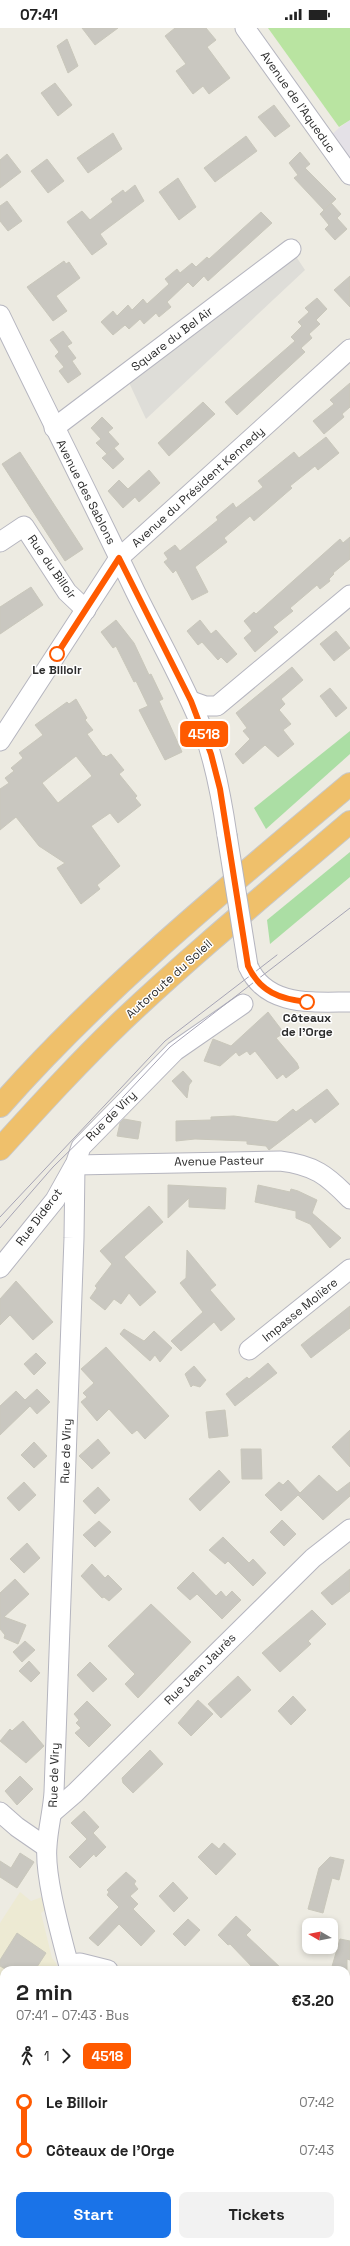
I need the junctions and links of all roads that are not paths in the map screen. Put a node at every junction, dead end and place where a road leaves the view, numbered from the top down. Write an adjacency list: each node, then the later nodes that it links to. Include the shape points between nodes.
1 (246, 28): 2 (street, Avenue de l'Aqueduc)
2 (350, 175)
3 (291, 249): 6 (street, Square du Bel Air)
4 (0, 315): 6 (street, Avenue des Sablons)
5 (350, 350): 8 (street, Avenue du Président Kennedy)
6 (54, 428): 8 (street, Avenue des Sablons)
7 (0, 542): 10 (street, Rue du Billoir, via 24,526 67,592)
8 (119, 558): 10 (street, Avenue du Président Kennedy); 11 (street, Avenue des Sablons)
9 (350, 595): 11 (street, via 217,706 205,706)
10 (86, 610): 12 (street, Avenue du Président Kennedy)
11 (191, 701): 15 (street, Avenue des Sablons, bridge, via 211,754 220,789 248,966 255,980 272,994 288,1000)
12 (0, 741)
13 (350, 784): 17 (highway, via 141,964 59,1043)
14 (350, 822): 18 (highway, Autoroute du Soleil, via 124,1019 78,1064)
15 (350, 1002)
16 (243, 1004): 19 (street, Rue de Viry, via 175,1051 81,1146)
17 (0, 1106)
18 (0, 1150)
19 (75, 1165): 20 (street, Avenue Pasteur, via 280,1161 299,1163 319,1171); 21 (street, Rue Diderot, via 55,1200); 26 (street, Rue de Viry)
20 (350, 1199)
21 (0, 1268)
22 (350, 1269): 23 (street, Impasse Molière)
23 (249, 1350)
24 (350, 1529): 26 (street, Rue Jean Jaurès, via 313,1558)
25 (0, 1812): 27 (street)
26 (53, 1812): 27 (street, Rue de Viry)
27 (46, 1847): 28 (street, Rue de Viry)
28 (69, 1966)
29 (72, 1966): 30 (street, via 80,1963)
30 (92, 1966)

